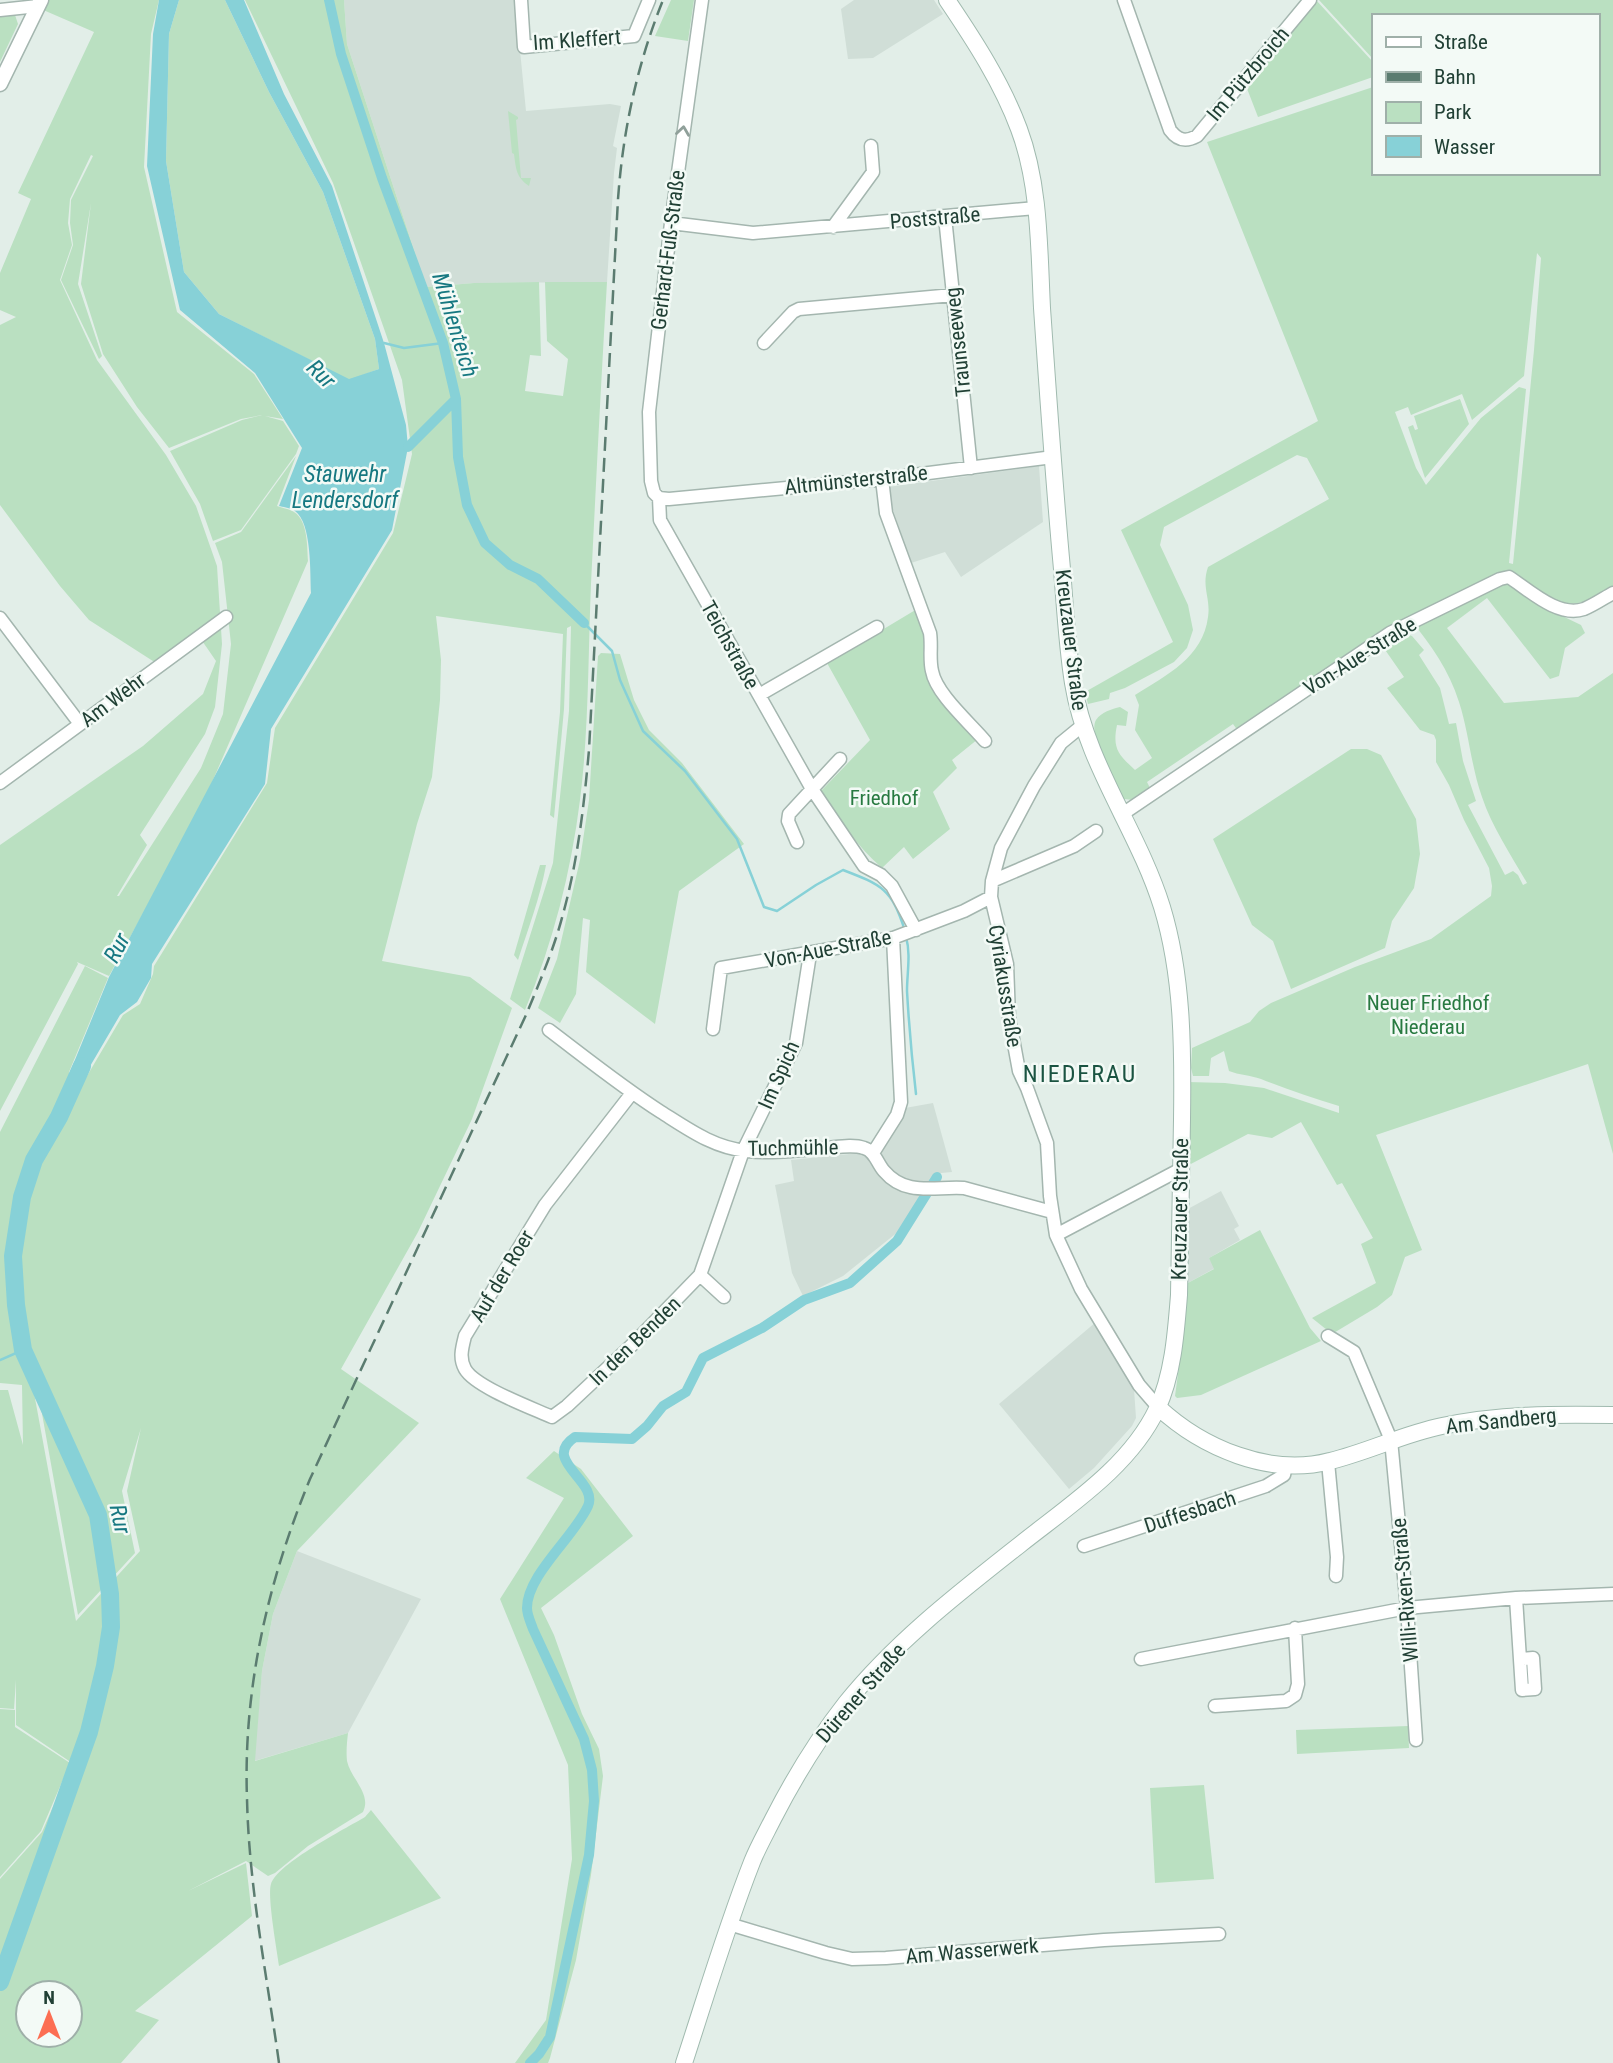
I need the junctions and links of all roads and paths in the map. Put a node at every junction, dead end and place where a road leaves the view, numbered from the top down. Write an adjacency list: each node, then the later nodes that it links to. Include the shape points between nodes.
1 (521, 0): 2 (street, Im Kleffert, via 524,47 634,36)
2 (649, 0)
3 (702, 0): 13 (street, Gerhard-Fuß-Straße, one-way to 3)
4 (947, 0): 11 (main road, Kreuzauer Straße, via 990,69 1019,129)
5 (1124, 0): 6 (street, Im Pützbroich, via 1170,130 1182,140 1197,136)
6 (1310, 0)
7 (39, 3): 8 (street); 9 (street)
8 (0, 10)
9 (0, 84)
10 (871, 146): 14 (street, via 873,172)
11 (1036, 208): 12 (street, Poststraße); 17 (main road, Kreuzauer Straße)
12 (945, 217): 14 (street, Poststraße); 15 (street, Traunseeweg)
13 (671, 223): 14 (street, Poststraße, via 753,233); 20 (street, Gerhard-Fuß-Straße, via 649,412 651,481)
14 (833, 227)
15 (953, 296): 16 (street, via 799,309); 18 (street, Traunseeweg)
16 (764, 343)
17 (1053, 457): 18 (street, Altmünsterstraße); 27 (main road, Kreuzauer Straße, via 1070,663)
18 (971, 468): 19 (street, Altmünsterstraße)
19 (883, 479): 20 (street, Altmünsterstraße); 28 (street, via 886,513 930,633 933,679)
20 (659, 498): 25 (street, Teichstraße, via 660,520)
21 (1613, 593): 32 (street, Von-Aue-Straße, via 1584,609 1563,609 1509,577 1500,579 1390,633)
22 (226, 617): 26 (street, Am Wehr)
23 (0, 618): 26 (street)
24 (877, 627): 25 (street)
25 (759, 695): 31 (street, Teichstraße)
26 (80, 724): 30 (street, Am Wehr)
27 (1083, 725): 32 (main road, Kreuzauer Straße); 35 (street, Cyriakusstraße, via 1061,743 1034,786 1001,848)
28 (985, 741)
29 (840, 759): 31 (street)
30 (0, 783)
31 (812, 789): 34 (street, via 789,814); 37 (street, Teichstraße, via 864,866 892,886)
32 (1121, 815): 44 (main road, Kreuzauer Straße, via 1154,884 1175,967 1181,1013)
33 (1097, 831): 35 (street, via 1074,846)
34 (797, 842)
35 (992, 881): 36 (street, Cyriakusstraße)
36 (991, 897): 37 (street, Von-Aue-Straße); 45 (street, Cyriakusstraße, via 1007,964 1009,1017 1019,1071 1047,1143)
37 (905, 934): 38 (street, Von-Aue-Straße); 43 (street, Teichstraße, via 901,1102)
38 (810, 954): 39 (street, Von-Aue-Straße, via 720,968); 42 (street, Im Spich, via 796,1043)
39 (713, 1029)
40 (549, 1030): 41 (street, Tuchmühle)
41 (632, 1093): 42 (street, Tuchmühle, via 698,1136); 50 (street, Auf der Roer, via 545,1205 465,1336 461,1355 466,1370 478,1382 552,1418)
42 (743, 1151): 43 (street, Tuchmühle, via 863,1147); 47 (street, In den Benden)
43 (873, 1153): 45 (street, via 884,1171 906,1187 964,1188)
44 (1181, 1169): 46 (street); 51 (main road, Kreuzauer Straße, via 1176,1329)
45 (1052, 1212): 46 (street, Cyriakusstraße)
46 (1055, 1235): 51 (street, Cyriakusstraße, via 1080,1289 1139,1385)
47 (701, 1275): 48 (street); 50 (street, In den Benden)
48 (724, 1297)
49 (1328, 1336): 53 (street, via 1354,1352)
50 (567, 1406)
51 (1158, 1407): 55 (main road, Am Sandberg, via 1174,1422 1233,1453); 66 (main road, Dürener Straße, via 1112,1468 924,1622 846,1703 796,1775 753,1860)
52 (1613, 1415): 53 (main road, Am Sandberg, via 1493,1417)
53 (1391, 1440): 54 (main road, Am Sandberg); 60 (street, Willi-Rixen-Straße)
54 (1328, 1462): 55 (main road, Am Sandberg); 57 (street)
55 (1286, 1466): 56 (street, Duffesbach, via 1284,1475 1266,1486)
56 (1084, 1546)
57 (1336, 1576)
58 (1613, 1594): 59 (street)
59 (1516, 1598): 60 (street); 62 (street)
60 (1407, 1608): 61 (street); 65 (street, Willi-Rixen-Straße)
61 (1295, 1628): 63 (street); 64 (street, via 1295,1695 1286,1701)
62 (1520, 1659)
63 (1140, 1660)
64 (1215, 1706)
65 (1416, 1740)
66 (729, 1924): 67 (street, Am Wasserwerk, via 852,1959); 68 (main road, Dürener Straße)
67 (1219, 1934)
68 (684, 2063)

